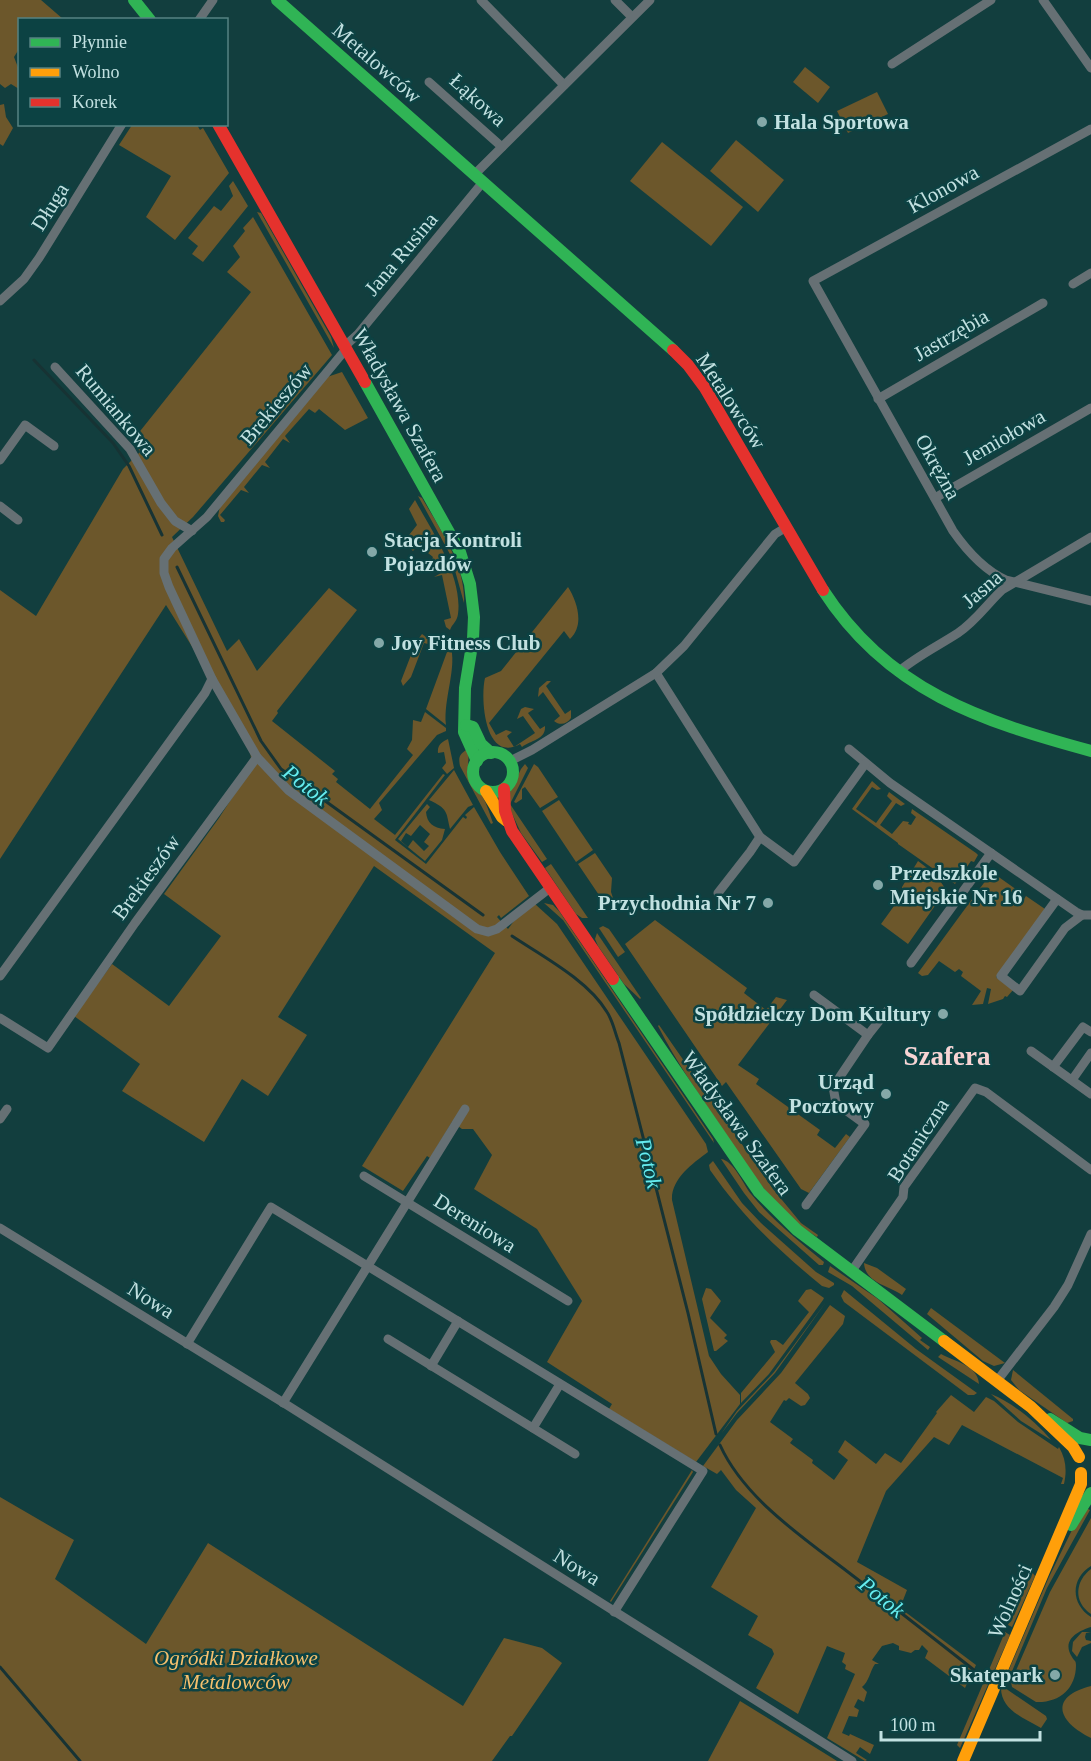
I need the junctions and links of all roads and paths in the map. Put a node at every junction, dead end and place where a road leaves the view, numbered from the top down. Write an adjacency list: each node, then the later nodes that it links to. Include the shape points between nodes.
1 (134, 0): 10 (street)
2 (213, 0): 11 (street)
3 (277, 0): 20 (street, Metalowców)
4 (481, 0): 15 (street)
5 (615, 0): 9 (street)
6 (650, 0): 9 (street, Łąkowa)
7 (991, 0): 12 (street)
8 (1043, 0): 13 (street)
9 (633, 17): 15 (street, Łąkowa)
10 (148, 18)
11 (200, 18)
12 (892, 64)
13 (1091, 68)
14 (429, 82): 19 (street, Łąkowa)
15 (564, 85): 19 (street, Łąkowa)
16 (121, 126): 24 (street, Długa, via 39,258)
17 (219, 126): 26 (street, Władysława Szafera)
18 (1091, 129): 22 (street, Klonowa)
19 (502, 147): 20 (street, Łąkowa)
20 (478, 176): 26 (street, Jana Rusina); 35 (street, Metalowców, via 688,365)
21 (1091, 273): 23 (street)
22 (813, 281): 28 (street, Okrężna)
23 (1073, 284)
24 (0, 301)
25 (1043, 303): 28 (street, Jastrzębia)
26 (346, 348): 36 (street, Brekieszów); 43 (street, Władysława Szafera, via 467,571 474,623 464,693)
27 (55, 367): 36 (street, Rumiankowa, via 130,449 161,503)
28 (878, 399): 32 (street, Okrężna)
29 (1091, 408): 32 (street, Jemiołowa)
30 (54, 446): 31 (street, via 25,425)
31 (0, 460)
32 (934, 498): 38 (street, Okrężna, via 972,555 995,575)
33 (0, 506): 34 (street)
34 (18, 520)
35 (784, 528): 40 (street, Metalowców, via 846,622); 41 (street, via 684,646)
36 (189, 534): 42 (street, Brekieszów, via 164,559 164,573)
37 (1091, 537): 38 (street, Jasna)
38 (1016, 583): 39 (street, Okrężna); 40 (street, Jasna, via 1002,590 958,633)
39 (1091, 601)
40 (898, 672): 45 (street, Metalowców, via 974,715)
41 (656, 673): 49 (street); 54 (street)
42 (212, 679): 47 (street); 61 (street)
43 (466, 725): 46 (street, via 473,728); 48 (street, Władysława Szafera, via 464,732)
44 (849, 749): 50 (street)
45 (1091, 752)
46 (491, 753): 48 (street); 49 (street, via 502,754)
47 (257, 757): 56 (street, via 288,790 477,929 496,929); 64 (street, Brekieszów, via 48,1048)
48 (477, 761): 52 (street, via 474,779)
49 (510, 761): 51 (street, via 513,773)
50 (865, 764): 54 (street, via 794,862); 55 (street)
51 (504, 789): 52 (street); 53 (street, Władysława Szafera)
52 (486, 791): 53 (street, Władysława Szafera)
53 (508, 822): 56 (street, Władysława Szafera)
54 (760, 837): 57 (street)
55 (991, 853): 58 (street); 60 (street)
56 (550, 888): 82 (street, Władysława Szafera, via 759,1192 789,1223)
57 (718, 893)
58 (1057, 899): 59 (street); 59 (street, via 1000,976 1020,991 1065,928)
59 (1087, 915)
60 (911, 963)
61 (0, 976)
62 (814, 995): 66 (street)
63 (887, 1011): 66 (street)
64 (0, 1018)
65 (1091, 1032): 69 (street, via 1083,1027)
66 (868, 1035): 78 (street, via 833,1087 836,1103 865,1124)
67 (1031, 1051): 69 (street)
68 (1091, 1053): 70 (street)
69 (1053, 1067): 70 (street)
70 (1072, 1080): 71 (street)
71 (1091, 1094)
72 (7, 1109): 74 (street)
73 (465, 1109): 77 (street)
74 (0, 1119)
75 (1091, 1170): 82 (street, Botaniczna, via 986,1092 975,1088 904,1186 903,1197)
76 (364, 1176): 77 (street, Dereniowa)
77 (407, 1202): 81 (street); 83 (street, Dereniowa)
78 (806, 1205)
79 (0, 1228): 86 (street, Nowa)
80 (1091, 1234): 88 (street, via 1054,1307)
81 (368, 1266): 84 (street); 86 (street, via 271,1207); 90 (street)
82 (851, 1272): 88 (street, Władysława Szafera)
83 (568, 1301)
84 (458, 1320): 87 (street); 89 (street)
85 (388, 1340): 87 (street)
86 (187, 1344): 90 (street, Nowa)
87 (431, 1366): 92 (street)
88 (997, 1381): 91 (street, Władysława Szafera)
89 (560, 1384): 92 (street); 100 (street, via 704,1472)
90 (283, 1403): 100 (street, Nowa)
91 (1030, 1407): 93 (street, Władysława Szafera, via 1080,1438); 95 (street, Władysława Szafera)
92 (533, 1428): 94 (street)
93 (1091, 1440): 95 (street)
94 (575, 1454)
95 (1079, 1457): 96 (street)
96 (1081, 1473): 97 (street); 99 (street, Wolności, via 1081,1484)
97 (1091, 1483)
98 (1091, 1493): 99 (street, Wolności)
99 (1052, 1556): 102 (street, Wolności)
100 (614, 1612): 101 (street, Nowa)
101 (852, 1761)
102 (963, 1761)

